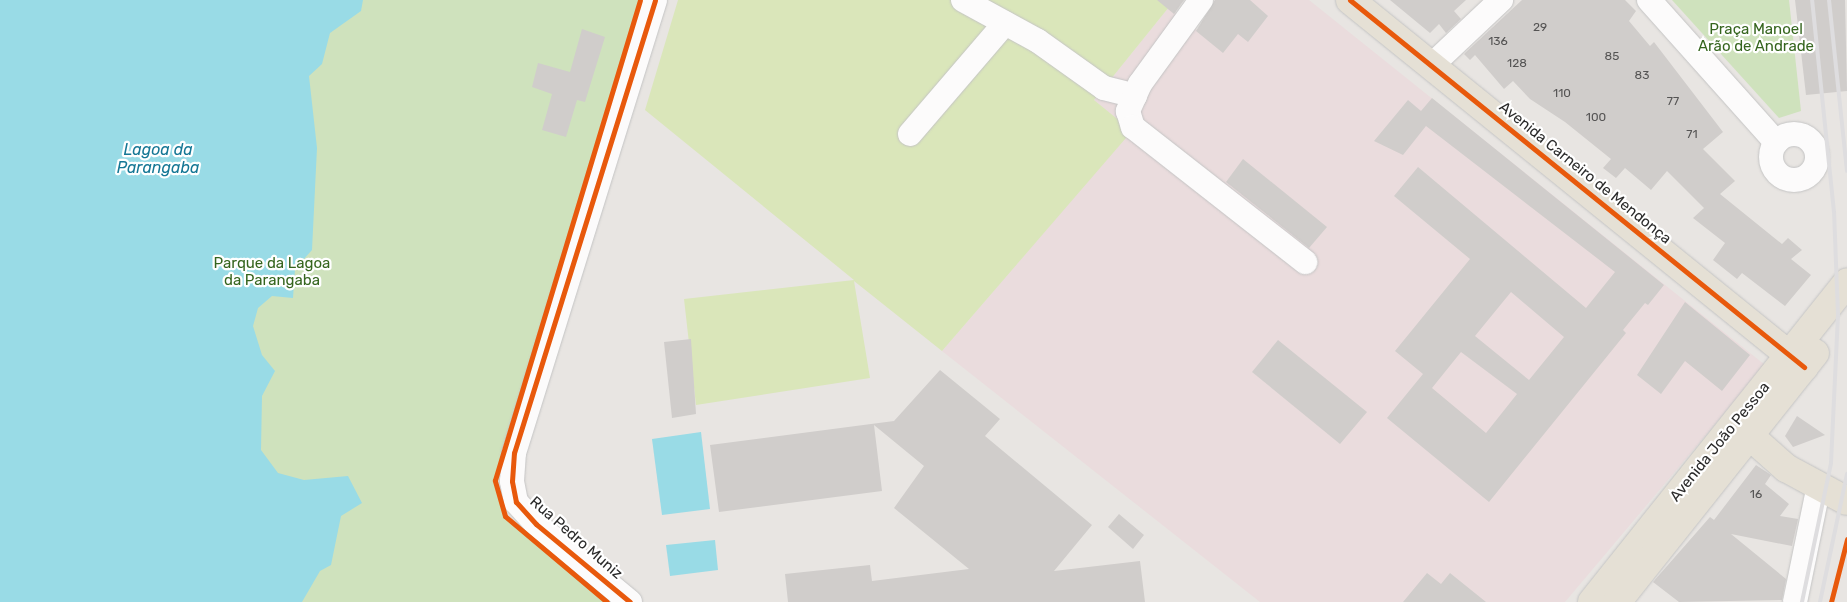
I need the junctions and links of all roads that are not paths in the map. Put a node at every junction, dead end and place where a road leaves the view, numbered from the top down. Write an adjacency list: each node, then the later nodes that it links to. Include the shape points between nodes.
1 (655, 0): 19 (street, Rua Pedro Muniz, via 514,453 512,482 516,502 536,524)
2 (962, 0): 7 (street)
3 (1201, 0): 9 (street)
4 (1350, 0): 8 (main road, Avenida Carneiro de Mendonça)
5 (1501, 0): 8 (street)
6 (1649, 0): 11 (street)
7 (1005, 23): 9 (street, via 1104,88); 10 (street)
8 (1432, 65): 15 (main road, Avenida Carneiro de Mendonça)
9 (1134, 96): 12 (street, via 1128,111 1132,127)
10 (910, 134)
11 (1776, 142)
12 (1305, 262)
13 (1847, 282): 15 (main road, Avenida João Pessoa)
14 (1847, 312): 15 (main road, Avenida João Pessoa)
15 (1796, 361): 16 (main road, Avenida João Pessoa)
16 (1745, 427): 17 (main road, via 1786,468); 20 (main road, Avenida João Pessoa); 21 (main road, Avenida João Pessoa)
17 (1819, 485): 18 (main road); 22 (street)
18 (1847, 501)
19 (630, 602)
20 (1592, 602)
21 (1617, 602)
22 (1795, 602)

